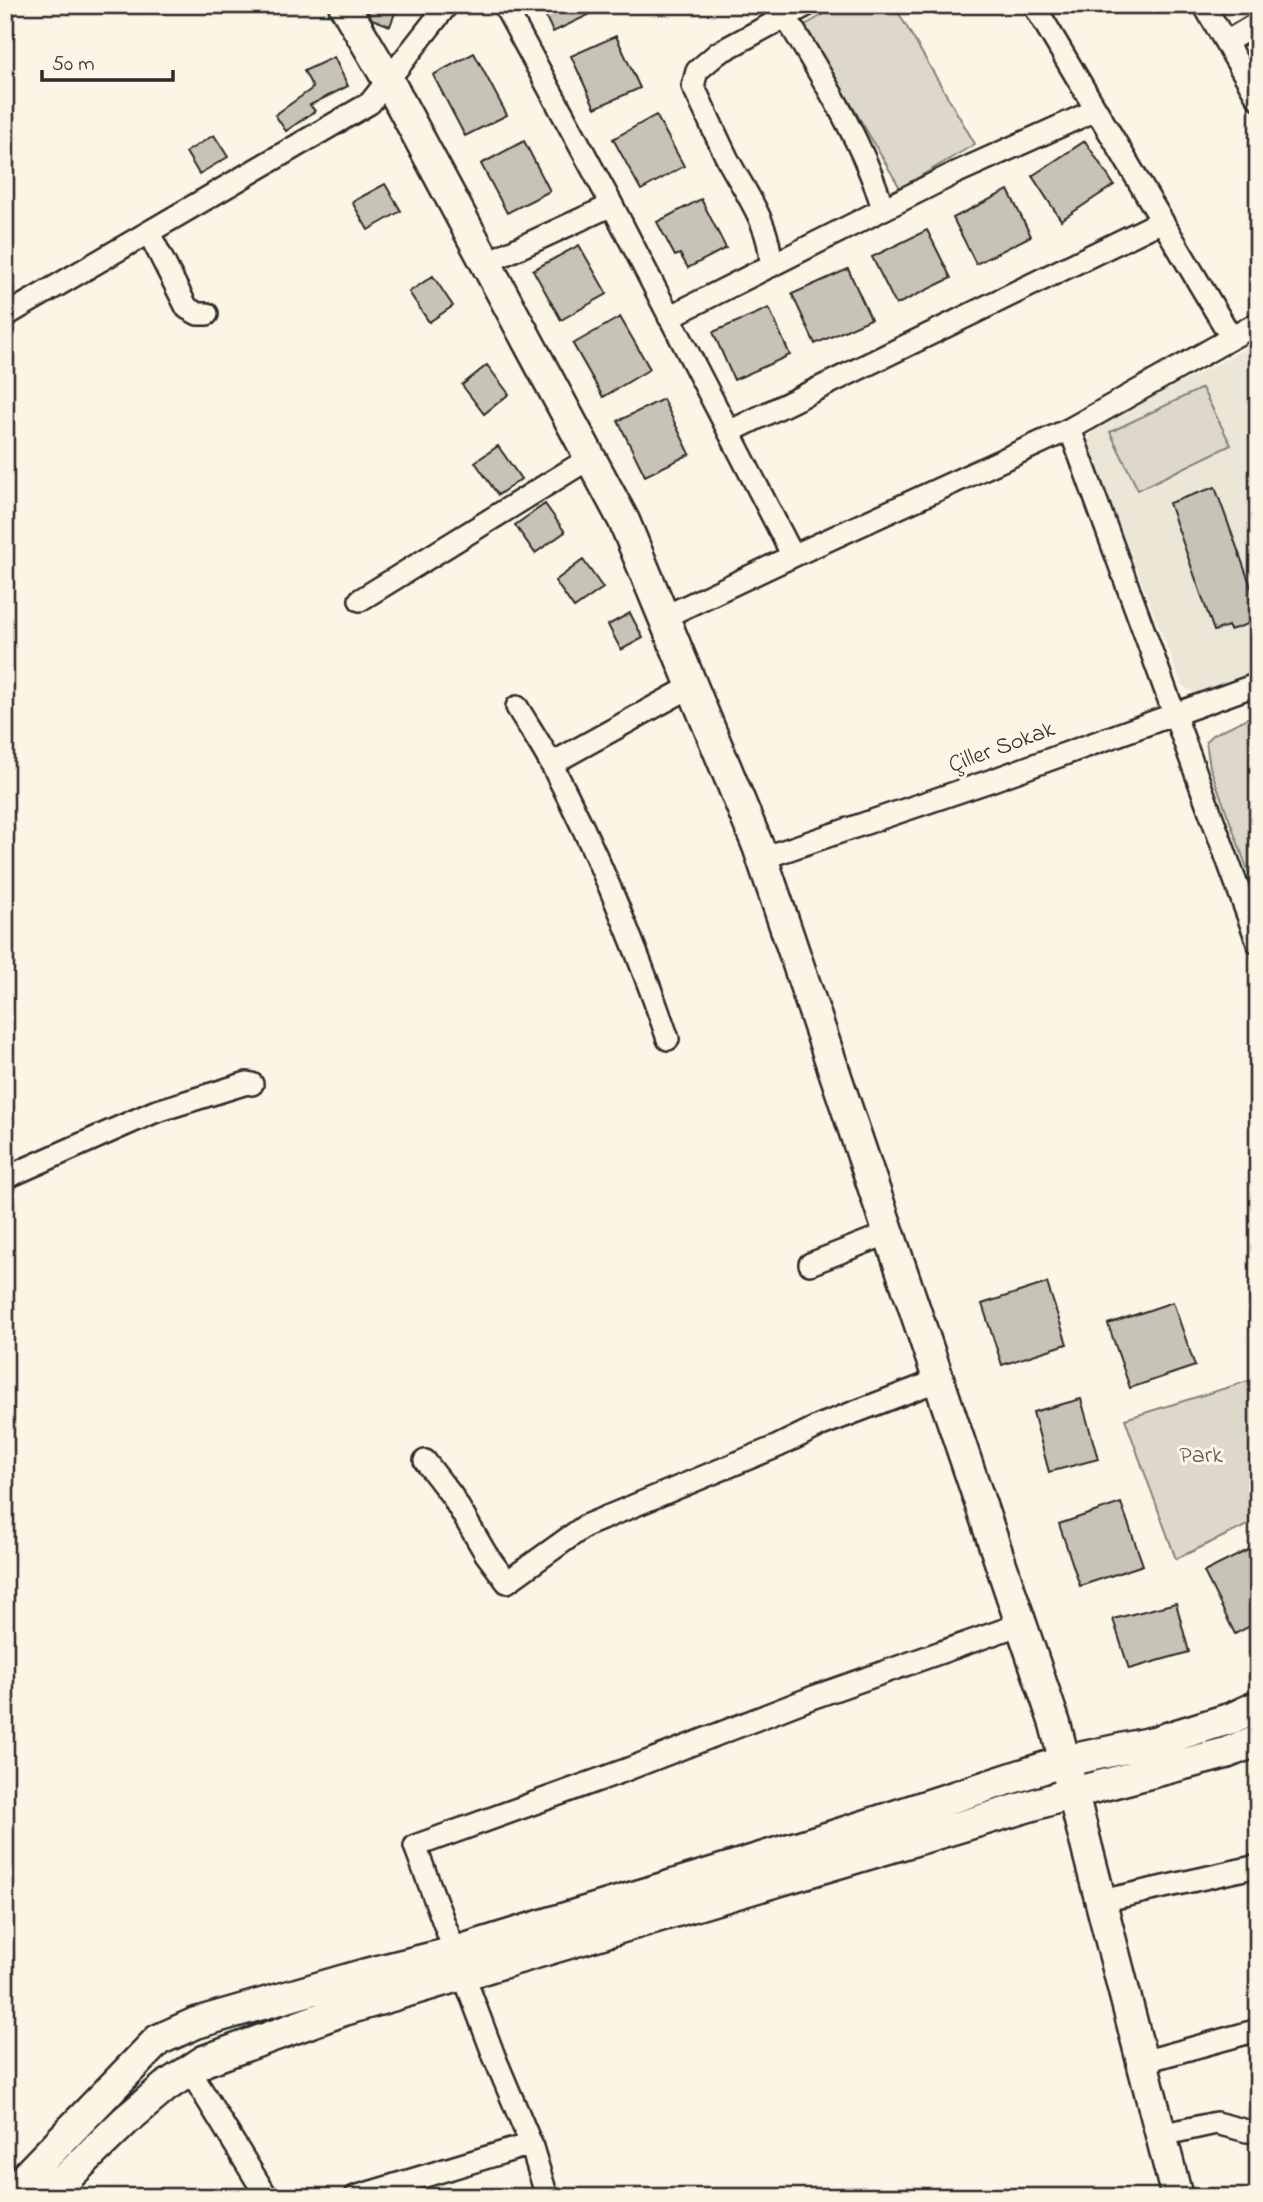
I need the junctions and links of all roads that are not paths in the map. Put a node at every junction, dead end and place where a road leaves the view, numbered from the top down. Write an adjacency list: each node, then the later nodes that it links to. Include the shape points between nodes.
1 (344, 5): 10 (street)
2 (447, 5): 10 (street)
3 (504, 5): 13 (street)
4 (807, 5): 7 (street)
5 (1034, 5): 12 (street)
6 (1204, 5): 9 (street)
7 (785, 16): 14 (street, via 874,178); 18 (street, via 718,53 697,71 693,86 761,221 771,246)
8 (1258, 23): 9 (street)
9 (1226, 43): 11 (street)
10 (388, 80): 16 (street, via 370,103); 17 (street)
11 (1258, 98)
12 (1096, 110): 14 (street); 15 (street)
13 (611, 205): 17 (street); 21 (street)
14 (884, 209): 18 (street)
15 (1162, 221): 23 (street); 25 (street)
16 (149, 233): 19 (street, via 187,308); 20 (street)
17 (486, 263): 26 (street)
18 (771, 266): 21 (street)
19 (207, 314)
20 (5, 316)
21 (669, 317): 25 (street)
22 (1258, 323): 23 (street)
23 (1231, 338): 24 (street)
24 (1070, 429): 27 (street); 33 (street)
25 (729, 432): 27 (street)
26 (590, 458): 28 (street); 29 (street, via 624,521)
27 (793, 556): 29 (street)
28 (360, 600)
29 (664, 617): 31 (street)
30 (1258, 684): 33 (street, Çiller Sokak)
31 (692, 686): 34 (street); 35 (street)
32 (517, 707): 34 (street)
33 (1174, 714): 35 (street, Çiller Sokak); 36 (street)
34 (551, 764): 37 (street, via 586,833)
35 (763, 858): 40 (street)
36 (1258, 943)
37 (668, 1039)
38 (252, 1084): 39 (street, via 154,1112)
39 (8, 1169)
40 (889, 1233): 41 (street); 42 (street)
41 (810, 1264)
42 (939, 1380): 43 (street, via 585,1526 507,1582); 44 (street)
43 (425, 1461)
44 (1021, 1624): 47 (street); 51 (street, via 415,1846)
45 (1258, 1706): 47 (street, via 1154,1742)
46 (1258, 1740): 48 (street, via 1226,1753)
47 (1065, 1762): 48 (street); 51 (street)
48 (1073, 1793): 50 (street); 51 (street)
49 (1258, 1866): 50 (street)
50 (1101, 1901): 53 (street)
51 (459, 1964): 54 (street); 57 (street); 59 (street, via 366,1974 196,2023 158,2040)
52 (1258, 2030): 53 (street)
53 (1142, 2062): 56 (street)
54 (190, 2071): 60 (street, via 125,2121); 61 (street)
55 (1258, 2129): 56 (street, via 1247,2131 1216,2123)
56 (1161, 2135): 63 (street)
57 (531, 2144): 58 (street); 62 (street)
58 (360, 2196)
59 (6, 2197)
60 (47, 2197)
61 (267, 2197)
62 (547, 2197)
63 (1177, 2197)

